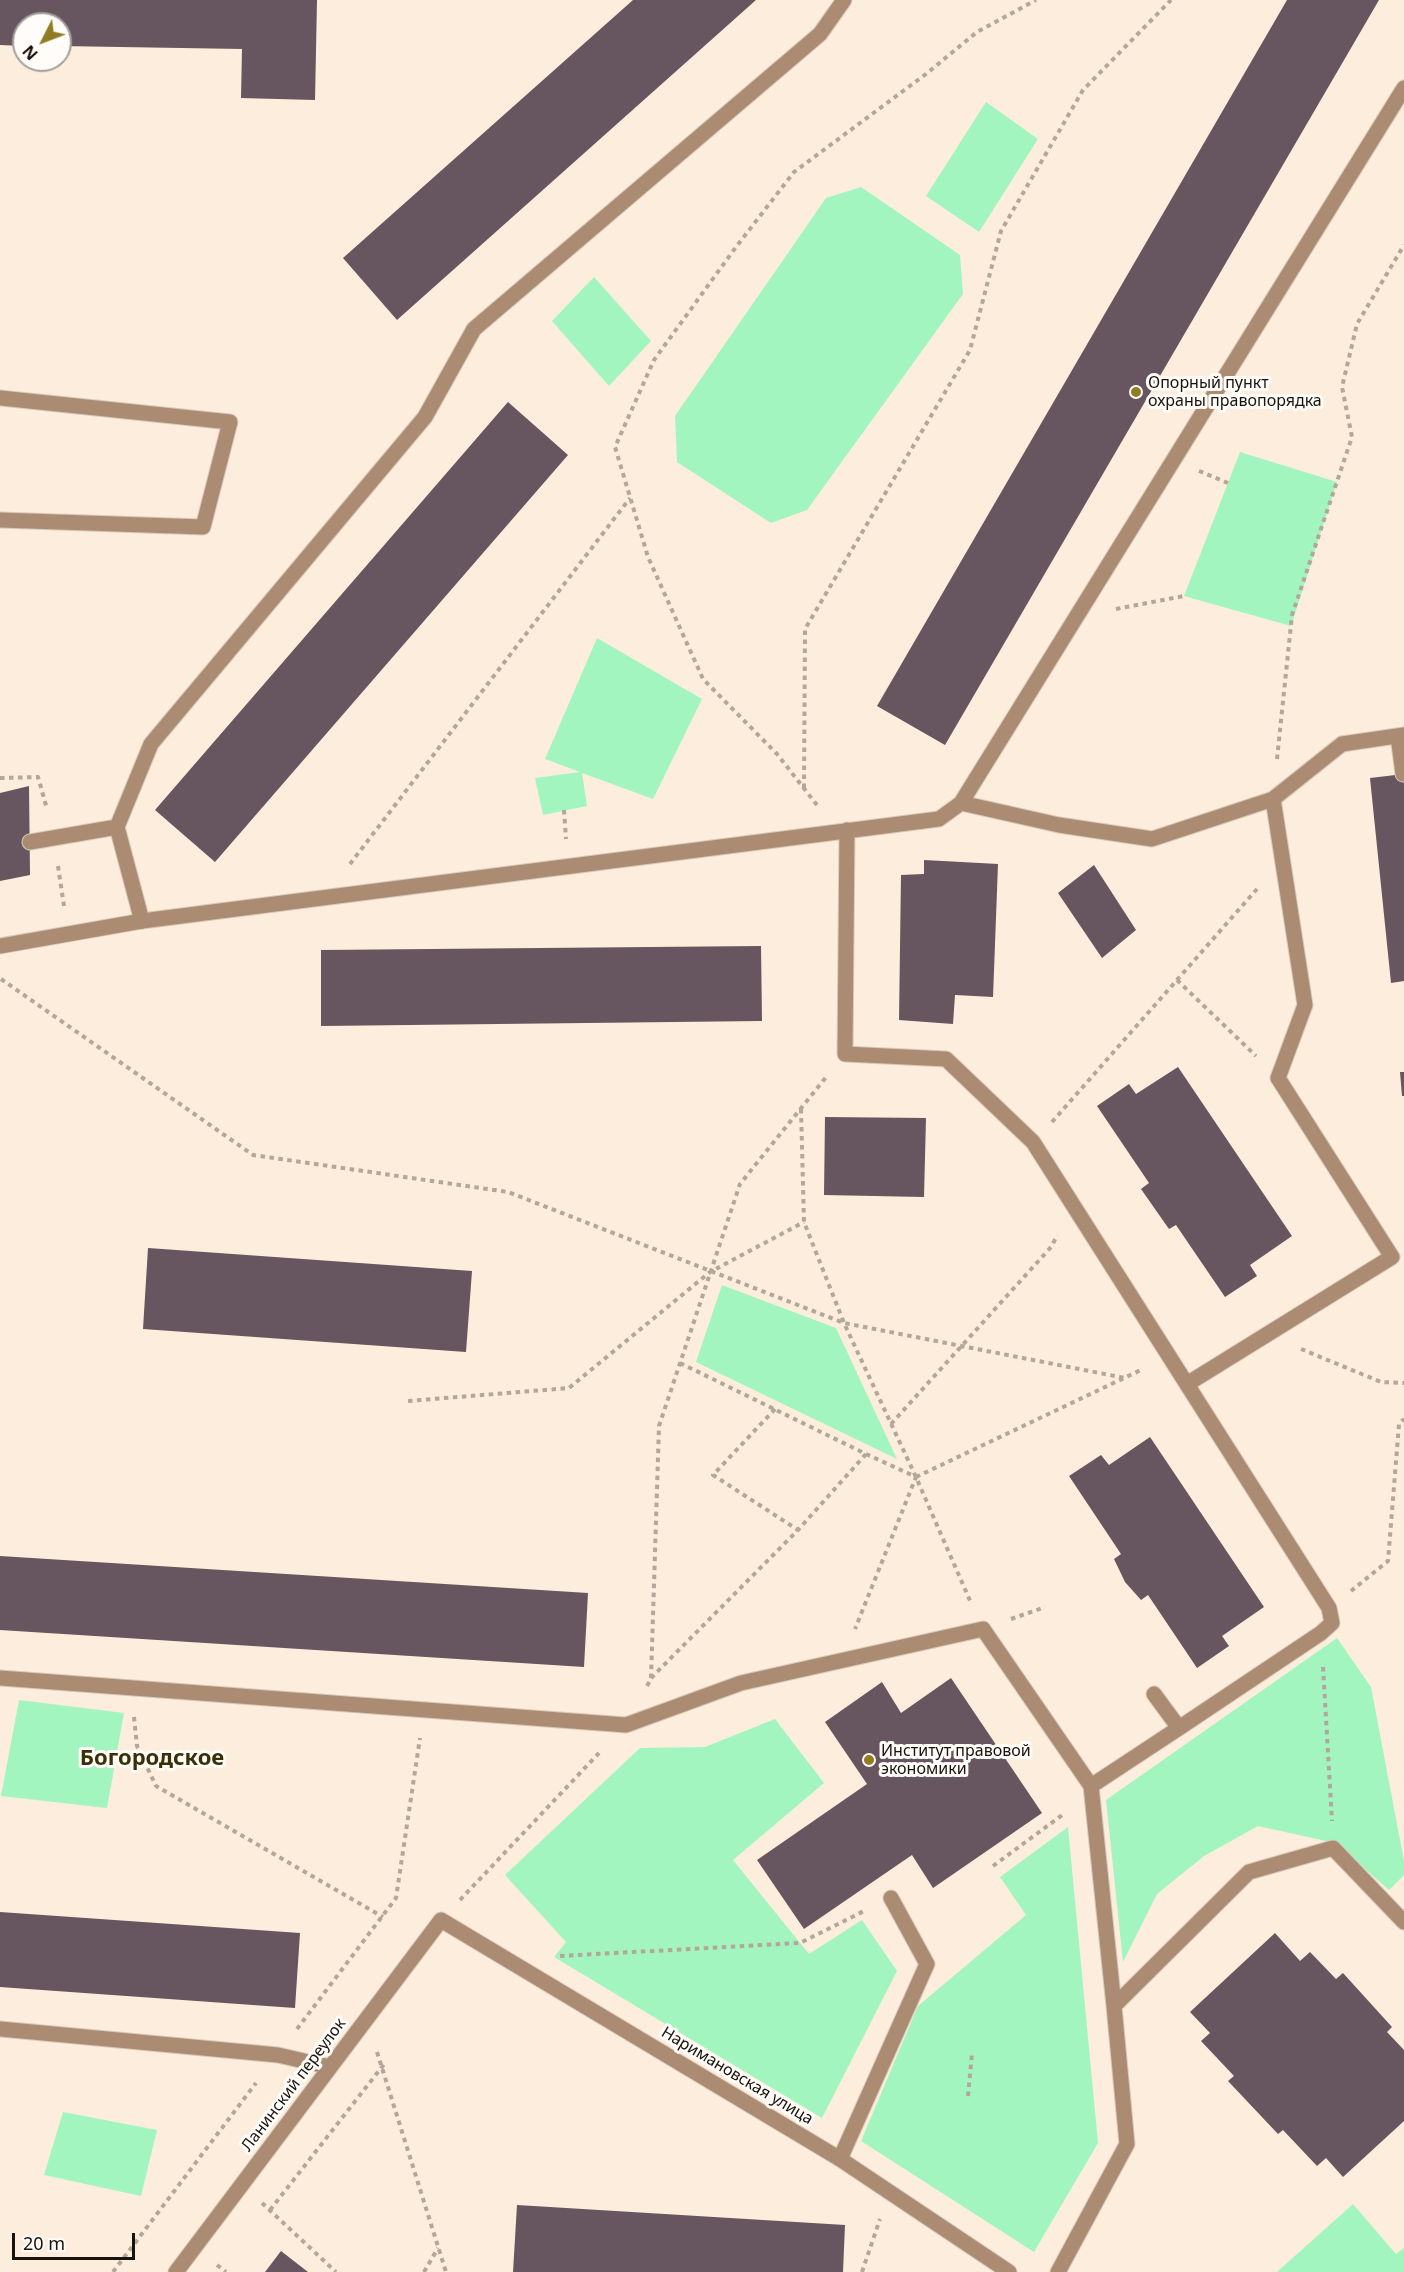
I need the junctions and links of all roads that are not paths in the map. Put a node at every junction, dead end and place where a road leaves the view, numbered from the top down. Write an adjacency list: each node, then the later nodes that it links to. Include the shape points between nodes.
1 (844, 0): 9 (street, via 820,34 474,329 425,417 151,744)
2 (1404, 88): 8 (street)
3 (0, 398): 4 (street, via 230,422 202,527)
4 (0, 520)
5 (1401, 736): 6 (street); 7 (street, via 1342,744)
6 (1403, 774)
7 (1273, 799): 8 (street, via 1152,839 1059,825); 14 (street, via 1305,1005 1278,1077 1392,1257)
8 (961, 803): 10 (street, via 939,819)
9 (117, 827): 11 (street); 12 (street)
10 (842, 831): 12 (street); 14 (street, via 845,1054 946,1059 1033,1142)
11 (30, 842)
12 (142, 921): 13 (street)
13 (0, 946)
14 (1187, 1384): 17 (street, via 1329,1608 1332,1623)
15 (0, 1678): 18 (street, via 626,1725 741,1683 983,1629)
16 (1154, 1694): 17 (street)
17 (1179, 1728): 18 (street)
18 (1091, 1790): 22 (street)
19 (891, 1898): 25 (street, via 927,1964)
20 (441, 1920): 24 (street, Ланинский переулок); 25 (street, Наримановская улица)
21 (1404, 1922): 22 (street, via 1333,1848 1249,1872)
22 (1114, 2006): 28 (street, via 1128,2144)
23 (0, 2029): 24 (street, via 278,2055)
24 (330, 2067): 26 (street, Ланинский переулок)
25 (840, 2159): 27 (street, Наримановская улица)
26 (176, 2272)
27 (1009, 2272)
28 (1058, 2272)

